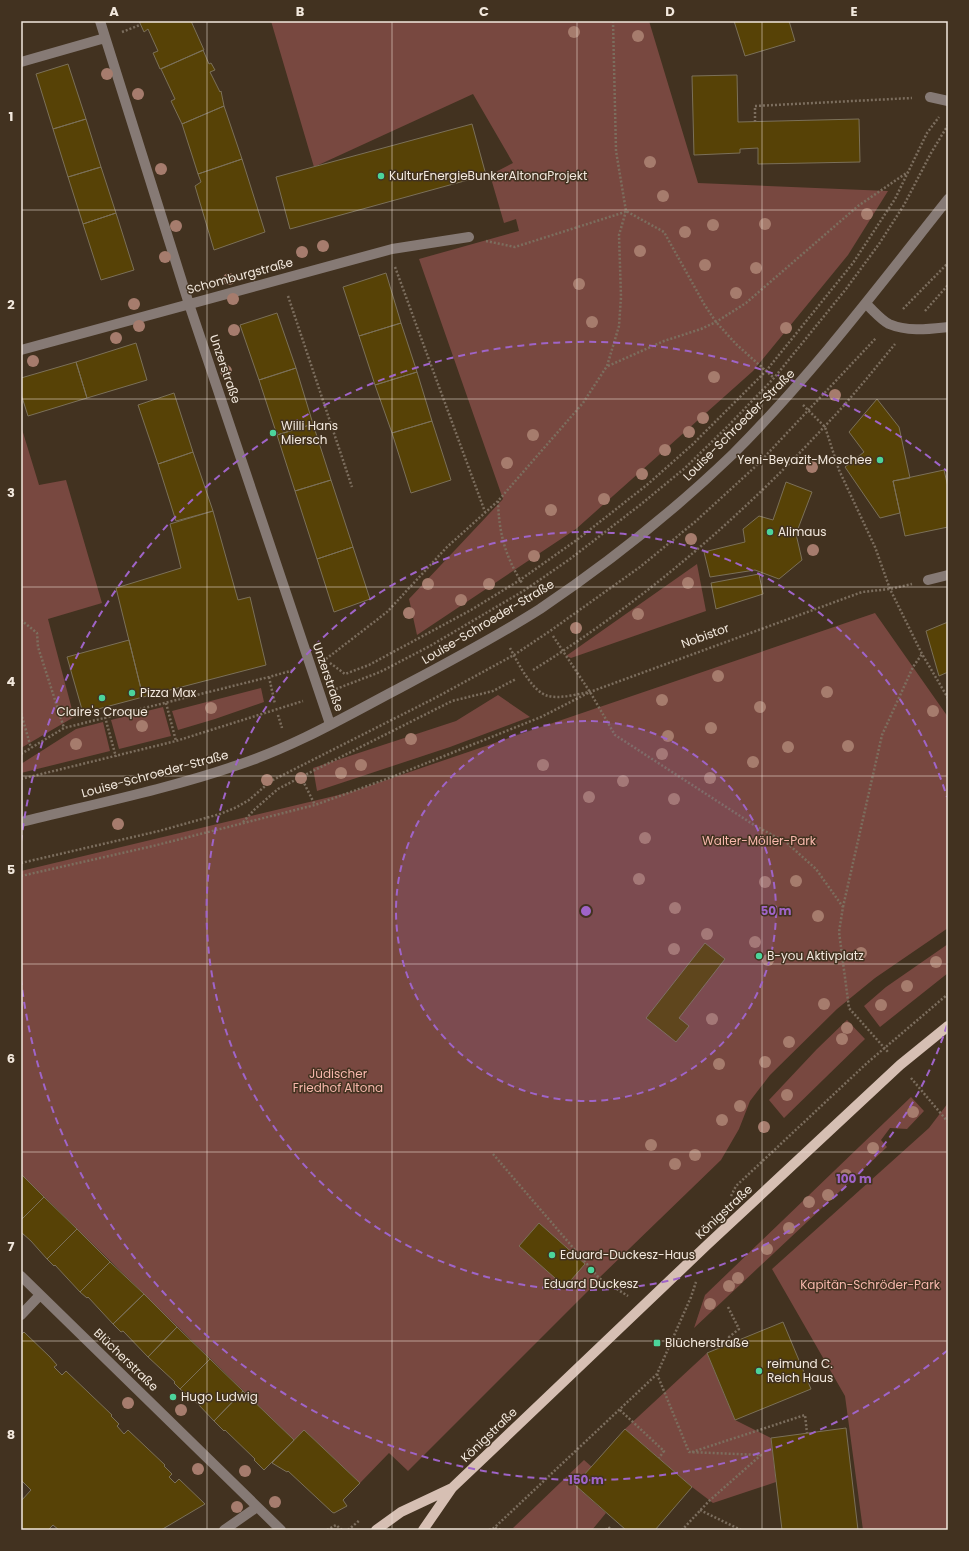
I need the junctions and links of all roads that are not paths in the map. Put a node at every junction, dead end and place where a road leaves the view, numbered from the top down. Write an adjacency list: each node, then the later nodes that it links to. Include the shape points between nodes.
1 (100, 21): 2 (street, Unzerstraße)
2 (105, 38): 3 (street); 8 (street, Unzerstraße)
3 (21, 62)
4 (930, 97): 5 (street)
5 (948, 100)
6 (948, 199): 9 (street, Louise-Schroeder-Straße)
7 (469, 238): 8 (street, Schomburgstraße, via 392,249)
8 (189, 304): 11 (street, Schomburgstraße); 14 (street, Unzerstraße)
9 (866, 304): 10 (street, via 888,324 908,329); 14 (street, Louise-Schroeder-Straße, via 791,393 727,459 640,535 538,610 424,676)
10 (948, 327)
11 (21, 350)
12 (948, 575): 13 (street)
13 (928, 580)
14 (330, 724): 15 (street, Louise-Schroeder-Straße, via 288,746 240,765 184,782)
15 (21, 822)
16 (948, 1026): 20 (main road, Königstraße, via 900,1065)
17 (21, 1276): 18 (street, Blücherstraße)
18 (40, 1295): 19 (street); 21 (street, Blücherstraße)
19 (21, 1315)
20 (452, 1488): 24 (main road, Königstraße, via 401,1512); 25 (main road, Königstraße)
21 (257, 1507): 22 (street); 23 (street, Blücherstraße)
22 (224, 1530)
23 (281, 1530)
24 (376, 1530)
25 (423, 1530)

